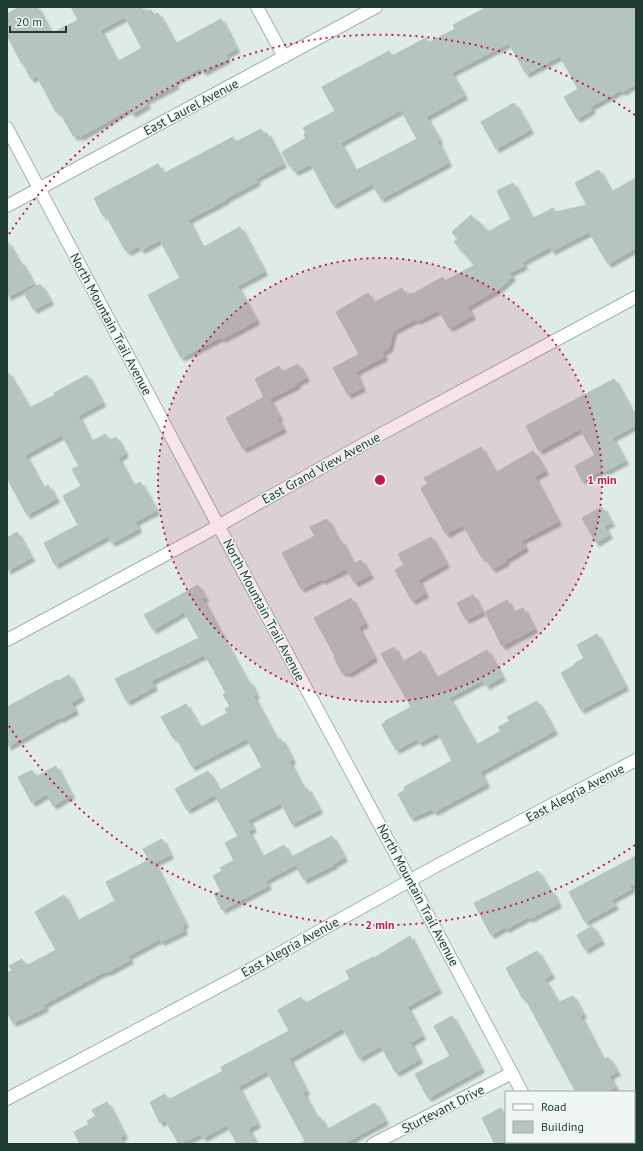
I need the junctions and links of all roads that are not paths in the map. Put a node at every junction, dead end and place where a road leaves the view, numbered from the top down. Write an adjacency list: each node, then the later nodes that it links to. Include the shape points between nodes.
1 (257, 7): 3 (street)
2 (376, 7): 3 (street, East Laurel Avenue)
3 (284, 57): 5 (street, East Laurel Avenue)
4 (7, 128): 5 (street, North Mountain Trail Avenue)
5 (39, 189): 6 (street, East Laurel Avenue); 8 (street, North Mountain Trail Avenue)
6 (7, 206)
7 (636, 297): 8 (street, East Grand View Avenue)
8 (218, 525): 9 (street, East Grand View Avenue); 11 (street, North Mountain Trail Avenue)
9 (7, 640)
10 (636, 760): 11 (street, East Alegria Avenue)
11 (410, 881): 12 (street, North Mountain Trail Avenue); 14 (street, East Alegria Avenue)
12 (512, 1073): 13 (street, North Mountain Trail Avenue); 15 (street, Sturtevant Drive)
13 (521, 1091)
14 (7, 1099)
15 (373, 1144)

